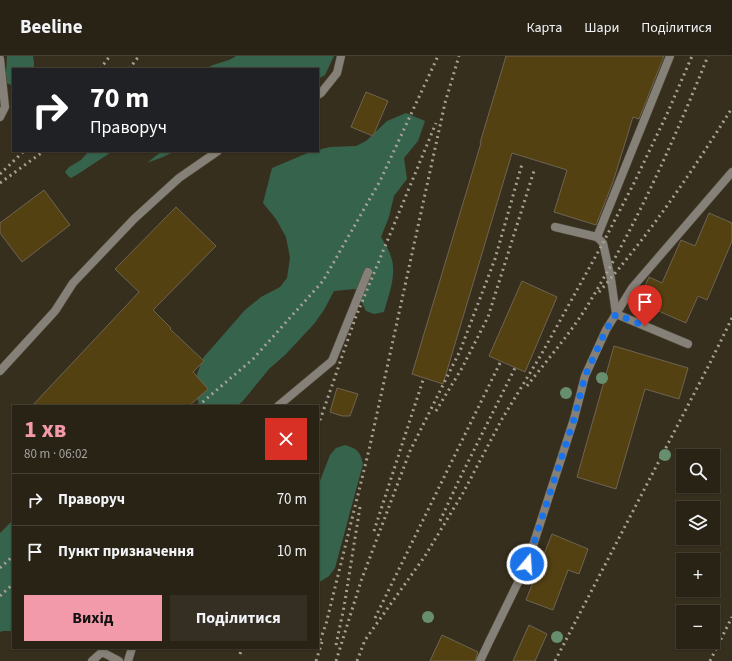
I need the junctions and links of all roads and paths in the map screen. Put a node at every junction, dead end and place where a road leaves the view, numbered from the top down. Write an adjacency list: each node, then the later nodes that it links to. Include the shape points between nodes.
1 (341, 56): 4 (lane, via 337,73)
2 (670, 56): 9 (lane)
3 (0, 59): 5 (lane, via 5,107)
4 (319, 94)
5 (0, 117)
6 (217, 152): 13 (lane, via 179,178 134,219 73,282 55,311)
7 (732, 172): 11 (lane, via 632,288)
8 (555, 227): 9 (lane)
9 (597, 237): 11 (lane, via 603,243)
10 (368, 272): 14 (lane, via 332,361)
11 (616, 314): 12 (lane); 19 (lane, via 585,376 574,419 527,564)
12 (688, 344)
13 (0, 371)
14 (279, 405)
15 (132, 649): 18 (lane)
16 (92, 661): 17 (lane, via 102,652)
17 (119, 661)
18 (128, 661)
19 (480, 661)

